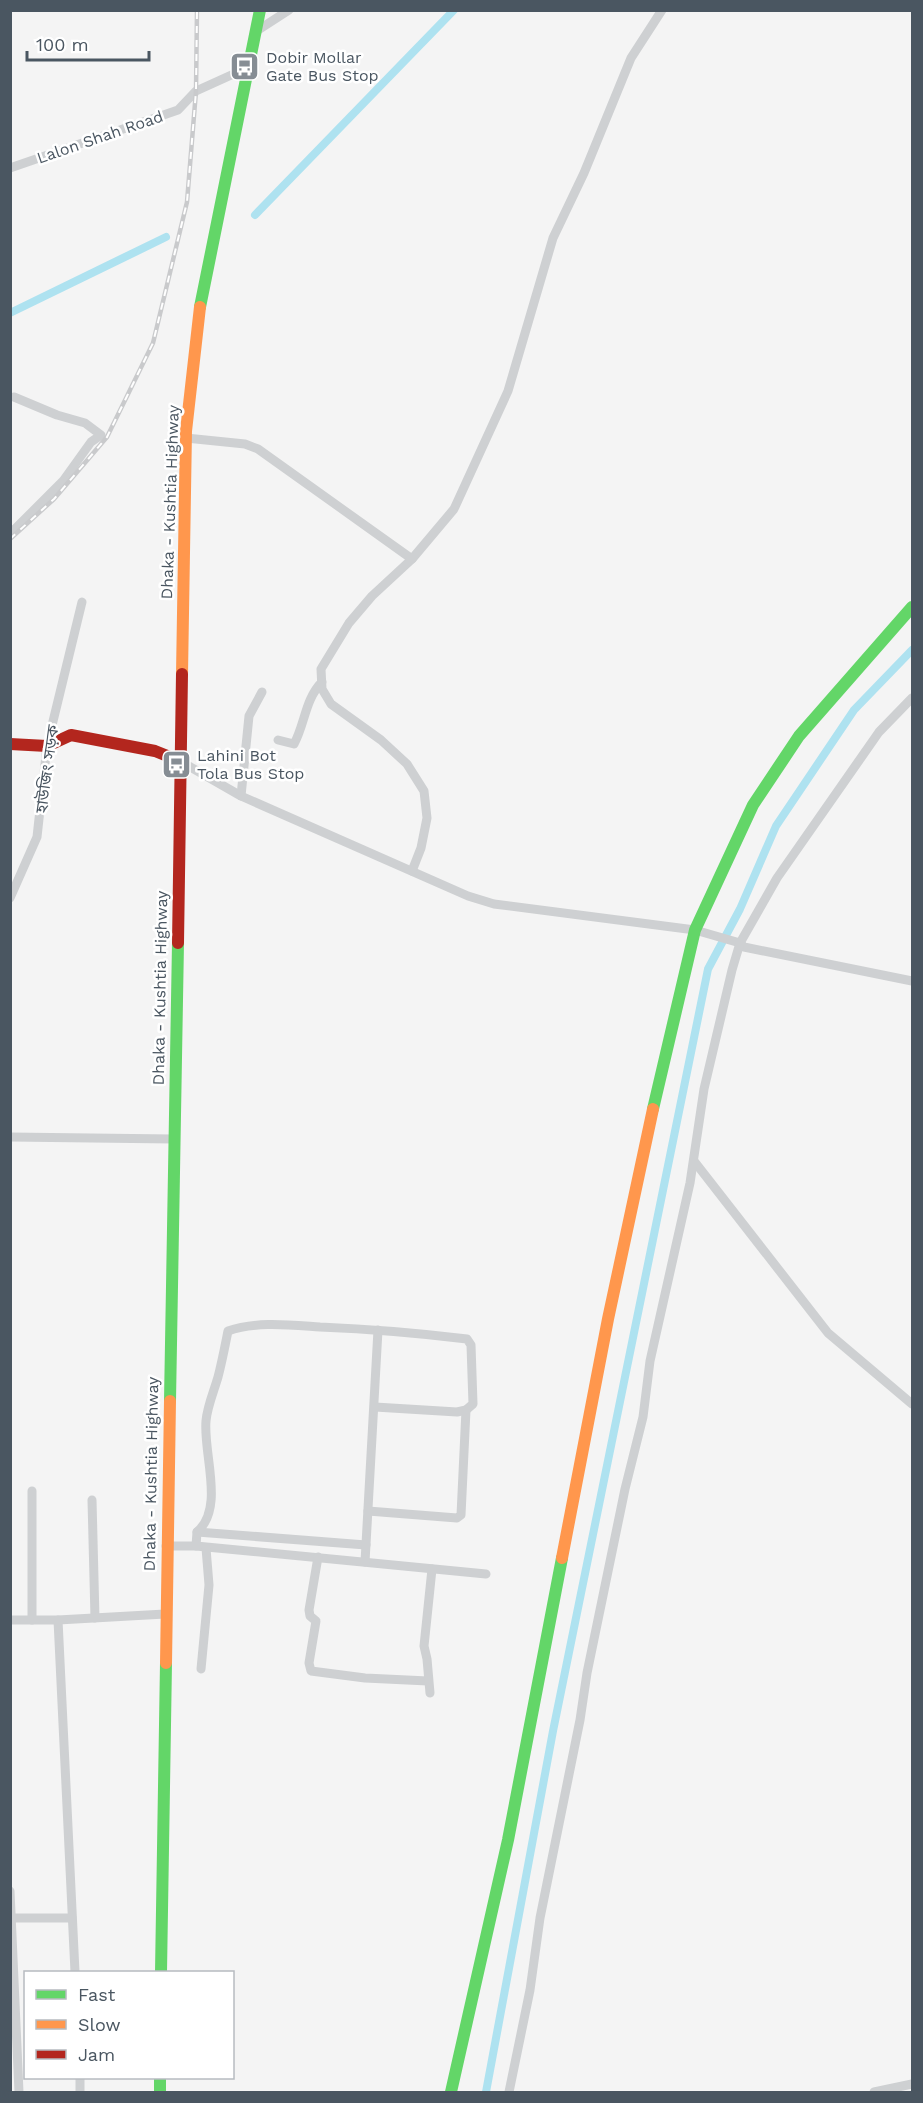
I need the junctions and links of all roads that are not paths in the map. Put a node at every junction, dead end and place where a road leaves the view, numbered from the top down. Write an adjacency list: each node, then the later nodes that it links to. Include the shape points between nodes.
1 (260, 10): 4 (main road, Dhaka - Kushtia Highway)
2 (289, 10): 4 (street)
3 (662, 10): 10 (street, via 631,58 553,238 508,391 454,509)
4 (255, 32): 5 (main road, Dhaka - Kushtia Highway)
5 (249, 67): 6 (street, Lalon Shah Road, via 196,91 178,110); 8 (main road, Dhaka - Kushtia Highway, via 200,308)
6 (10, 168)
7 (14, 398): 9 (street, via 85,423 101,435 41,505)
8 (186, 438): 10 (street, via 258,449); 19 (main road, Dhaka - Kushtia Highway)
9 (10, 534)
10 (412, 559): 13 (street, via 349,623 321,669)
11 (82, 602): 18 (street, হাউজিং সড়ক)
12 (912, 607): 23 (main road, via 799,736 753,805)
13 (322, 682): 16 (street, via 305,711 294,744); 21 (street, via 331,705 381,740 407,764 424,791 427,818)
14 (262, 692): 20 (street, via 249,716)
15 (912, 698): 24 (street, via 879,732 807,834)
16 (278, 740)
17 (10, 744): 18 (main road)
18 (47, 746): 19 (main road, via 71,735 155,751); 22 (street, হাউজিং সড়ক, via 37,837)
19 (180, 761): 20 (street); 27 (main road, Dhaka - Kushtia Highway)
20 (241, 796): 21 (street)
21 (412, 871): 23 (street, via 494,904)
22 (10, 898)
23 (695, 930): 24 (street); 60 (main road, via 608,1319 508,1840)
24 (740, 943): 25 (street, via 744,947); 28 (street, via 714,1042)
25 (912, 981)
26 (10, 1137): 27 (street)
27 (174, 1138): 38 (main road, Dhaka - Kushtia Highway)
28 (694, 1161): 30 (street, via 828,1334); 61 (street, via 586,1673)
29 (378, 1330): 31 (street); 32 (street, via 467,1339 471,1345 473,1404); 36 (street, via 293,1325 228,1331 206,1418 210,1514)
30 (912, 1404)
31 (375, 1407): 32 (street); 35 (street)
32 (466, 1410): 35 (street, via 461,1515 457,1518)
33 (33, 1491): 48 (street)
34 (92, 1500): 46 (street)
35 (368, 1511): 37 (street)
36 (197, 1532): 37 (street); 39 (street)
37 (366, 1545): 42 (street)
38 (166, 1546): 39 (street); 45 (main road, Dhaka - Kushtia Highway)
39 (196, 1546): 40 (street)
40 (206, 1548): 41 (street); 50 (street, via 209,1586)
41 (318, 1557): 42 (street); 51 (street, via 309,1610 316,1621 311,1671)
42 (365, 1562): 43 (street)
43 (432, 1569): 44 (street); 51 (street, via 424,1646)
44 (486, 1574)
45 (165, 1614): 46 (street); 57 (main road, Dhaka - Kushtia Highway)
46 (95, 1618): 49 (street)
47 (10, 1620): 48 (street)
48 (32, 1620): 49 (street)
49 (58, 1620): 55 (street)
50 (201, 1669)
51 (428, 1681): 52 (street)
52 (430, 1693)
53 (10, 1891): 54 (street)
54 (11, 1918): 55 (street); 59 (street)
55 (72, 1918): 56 (street)
56 (75, 1971)
57 (161, 1971)
58 (912, 2084): 62 (street)
59 (19, 2092)
60 (452, 2092)
61 (509, 2092)
62 (874, 2092)

